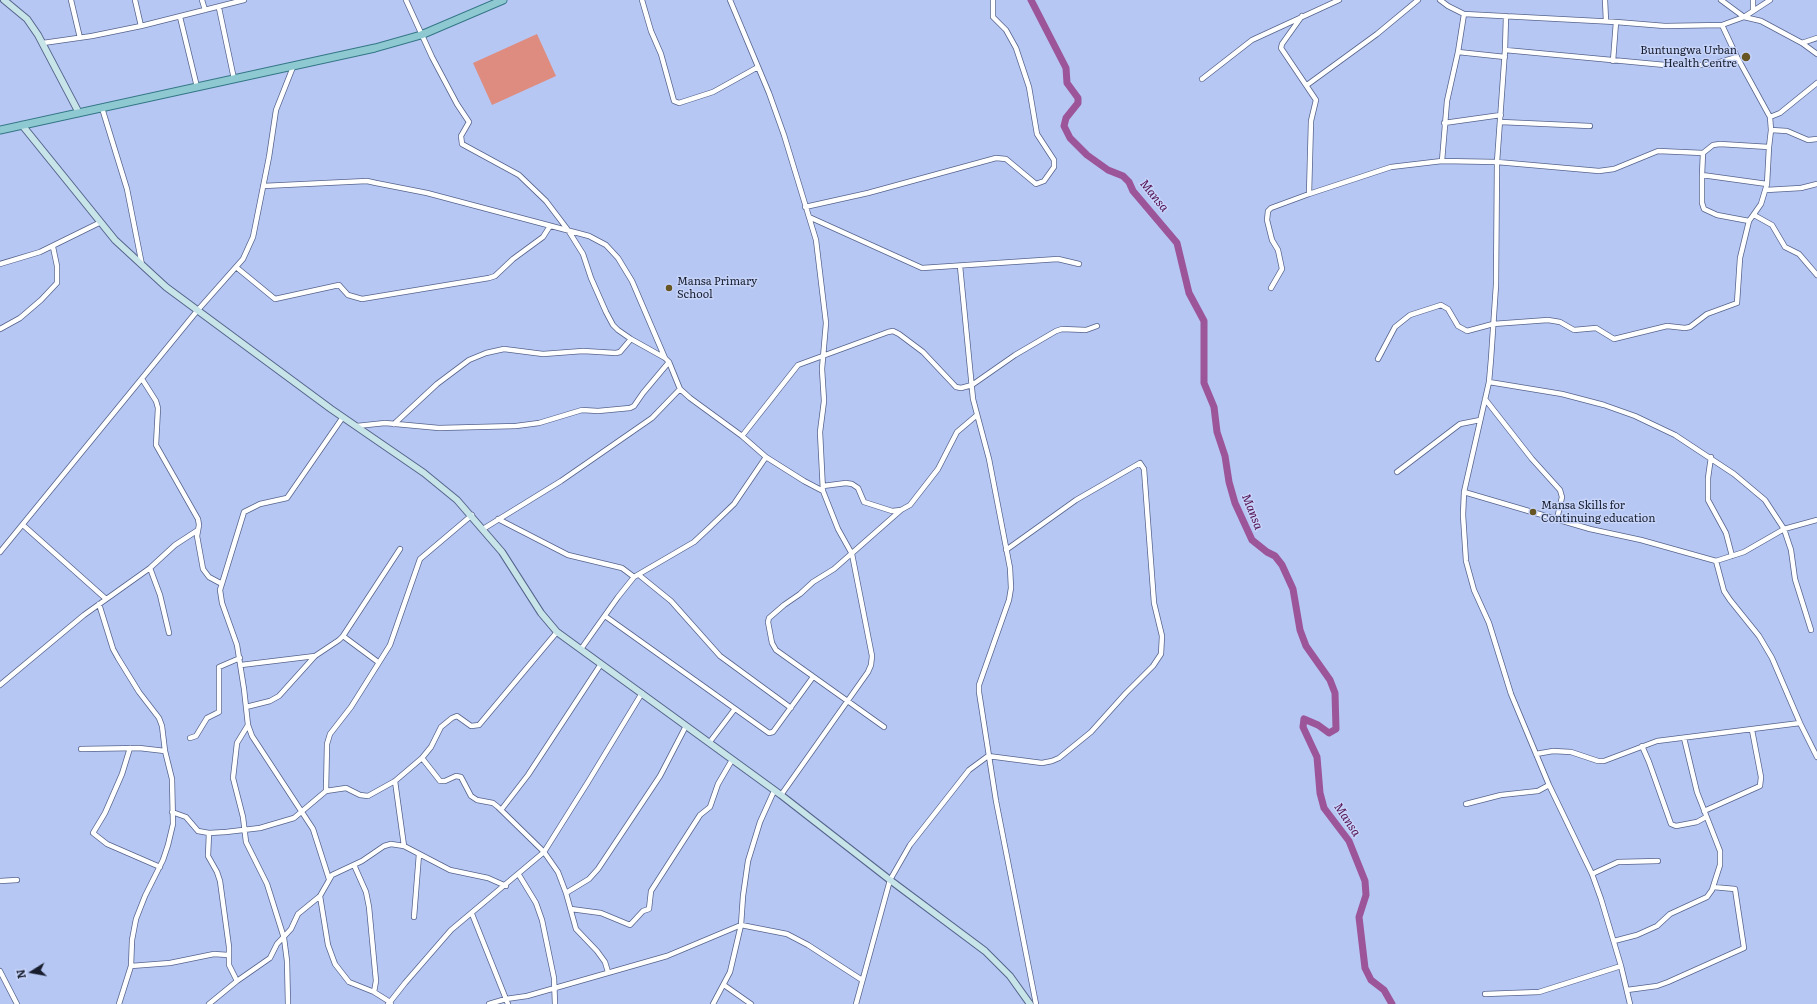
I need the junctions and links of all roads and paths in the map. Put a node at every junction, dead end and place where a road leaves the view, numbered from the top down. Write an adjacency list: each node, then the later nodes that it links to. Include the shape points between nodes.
1 (4, 0): 33 (street, via 27,19)
2 (71, 0): 31 (street)
3 (136, 0): 29 (street)
4 (202, 0): 19 (street)
5 (244, 0): 18 (street)
6 (406, 0): 30 (street)
7 (503, 0): 30 (main road)
8 (642, 0): 42 (street, via 674,101 679,102 713,92)
9 (730, 0): 42 (street)
10 (993, 0): 69 (street, via 994,17 1006,30 1016,48 1029,87 1037,134 1054,160 1054,167 1044,181 1036,184 1006,159 996,158 868,193)
11 (1339, 0): 22 (street)
12 (1418, 0): 46 (street, via 1377,34)
13 (1441, 0): 21 (street)
14 (1605, 0): 26 (street)
15 (1721, 0): 25 (street)
16 (1753, 0): 20 (street)
17 (1770, 0): 20 (street)
18 (219, 8): 19 (street); 43 (street)
19 (205, 10): 24 (street)
20 (1753, 10): 25 (street)
21 (1464, 14): 23 (street); 36 (street)
22 (1302, 16): 44 (street, via 1252,40); 46 (street, via 1281,48)
23 (1506, 16): 26 (street); 35 (street)
24 (180, 17): 29 (street); 47 (street)
25 (1744, 17): 28 (street); 34 (street, via 1761,21)
26 (1606, 21): 27 (street)
27 (1616, 22): 28 (street, via 1665,26); 40 (street)
28 (1722, 25): 39 (street)
29 (141, 26): 31 (street)
30 (421, 35): 41 (main road); 75 (street, via 456,104 469,122 461,136 462,144 524,179 546,200)
31 (80, 38): 33 (street)
32 (1817, 38): 34 (street)
33 (43, 43): 49 (street)
34 (1802, 43): 37 (street)
35 (1505, 50): 38 (street); 40 (street)
36 (1458, 52): 38 (street); 53 (street)
37 (1817, 54)
38 (1505, 57): 50 (street)
39 (1737, 57): 40 (street, via 1720,64 1700,66); 51 (street)
40 (1613, 61)
41 (293, 67): 43 (main road); 66 (street, via 276,110)
42 (758, 67): 69 (street, via 784,135)
43 (234, 79): 47 (main road)
44 (1202, 79)
45 (1817, 83): 51 (street, via 1780,113)
46 (1307, 85): 68 (street, via 1316,100 1311,121)
47 (197, 87): 48 (main road)
48 (102, 108): 49 (main road); 79 (street, via 127,189)
49 (79, 113): 54 (main road)
50 (1500, 115): 52 (street); 53 (street)
51 (1770, 117): 57 (street)
52 (1501, 122): 55 (street); 62 (street)
53 (1444, 123): 61 (street)
54 (22, 125): 56 (main road); 73 (street)
55 (1590, 126)
56 (0, 130)
57 (1771, 130): 58 (street, via 1787,131 1808,140); 59 (street)
58 (1817, 139)
59 (1769, 147): 60 (street, via 1720,144 1713,145); 64 (street)
60 (1703, 154): 62 (street, via 1658,151 1606,171); 63 (street)
61 (1442, 161): 62 (street); 68 (street, via 1391,168)
62 (1497, 162): 85 (street, via 1496,286)
63 (1702, 175): 64 (street); 72 (street, via 1704,209 1716,215)
64 (1767, 184): 67 (street)
65 (1817, 184): 67 (street, via 1801,188)
66 (263, 186): 74 (street, via 376,182); 81 (street, via 253,237 248,250)
67 (1766, 190): 70 (street)
68 (1309, 194): 83 (street, via 1268,211 1270,235 1278,250 1282,269)
69 (805, 207): 71 (street)
70 (1754, 215): 72 (street); 82 (street, via 1772,225 1785,246 1799,254)
71 (809, 217): 80 (street, via 922,268); 89 (street, via 818,253 826,323)
72 (1749, 221): 85 (street, via 1740,258 1737,303 1706,314 1690,327 1666,326 1614,339 1596,328 1574,330 1560,322 1548,320)
73 (101, 222): 76 (street); 79 (street, via 115,240)
74 (550, 226): 75 (street); 81 (street, via 543,237 489,278 362,299 348,295 339,285 275,299)
75 (568, 230): 88 (street, via 583,254 606,312 618,330); 91 (street, via 589,236 606,245 618,258 632,281)
76 (53, 247): 77 (street); 87 (street, via 57,283 20,318)
77 (0, 264)
78 (1079, 264): 80 (street, via 1058,260)
79 (142, 266): 84 (street)
80 (960, 266): 94 (street)
81 (236, 267): 84 (street)
82 (1817, 275)
83 (1271, 288)
84 (197, 311): 92 (street); 98 (street)
85 (1493, 324): 90 (street, via 1463,330 1448,309 1441,305 1435,306 1410,315 1395,327); 93 (street)
86 (1097, 326): 94 (street, via 1086,330 1056,331 1015,355)
87 (0, 329)
88 (631, 339): 91 (street); 100 (street, via 616,353 543,354 508,349 486,353 469,360 450,374)
89 (823, 356): 94 (street, via 893,331 923,352 956,387); 102 (street, via 793,369); 106 (street, via 824,401 820,432)
90 (1378, 359)
91 (667, 360): 95 (street); 100 (street, via 630,408 582,410 539,423 516,426 439,428)
92 (142, 379): 113 (street); 116 (street, via 158,408 156,445 191,504 198,519)
93 (1489, 382): 96 (street); 104 (street, via 1562,394 1610,407 1675,435)
94 (972, 386): 97 (street)
95 (680, 389): 102 (street); 110 (street, via 652,418 561,481)
96 (1485, 399): 99 (street); 111 (street, via 1560,490 1562,497)
97 (977, 415): 108 (street, via 957,432 938,469 910,504); 118 (street, via 989,459)
98 (343, 417): 101 (street); 126 (street, via 287,498 260,504 244,512)
99 (1480, 420): 105 (street, via 1460,424); 107 (street)
100 (394, 424): 101 (street)
101 (356, 426): 109 (street, via 443,488)
102 (742, 436): 103 (street)
103 (766, 457): 106 (street, via 804,481); 124 (street, via 734,504 694,542)
104 (1711, 457): 115 (street, via 1764,500); 121 (street, via 1708,500 1726,533)
105 (1397, 472)
106 (823, 488): 108 (street, via 852,484 858,488 864,502); 120 (street, via 838,529)
107 (1464, 492): 111 (street); 159 (street, via 1466,561 1470,577 1489,623 1511,694)
108 (901, 510): 120 (street)
109 (472, 515): 114 (street); 137 (street, via 420,559 396,632)
110 (498, 519): 114 (street); 125 (street, via 568,555 622,568)
111 (1557, 519): 122 (street)
112 (1817, 520): 115 (street)
113 (23, 525): 119 (street); 127 (street)
114 (483, 529): 131 (street, via 502,552)
115 (1784, 529): 121 (street); 130 (street, via 1791,550 1795,579)
116 (198, 530): 123 (street, via 175,545); 126 (street, via 203,569 209,577)
117 (400, 549): 133 (street)
118 (1006, 550): 161 (street, via 1011,581 1009,600 979,685); 161 (street, via 1076,500 1140,463 1144,469 1154,603 1163,647 1153,666 1091,732 1059,758 1042,763)
119 (0, 552)
120 (852, 554): 140 (street, via 769,618 769,629 776,650); 143 (street, via 872,656 868,672)
121 (1732, 556): 122 (street)
122 (1716, 561): 147 (street, via 1724,591 1759,636 1772,658)
123 (150, 568): 127 (street); 132 (street, via 160,595)
124 (639, 575): 125 (street); 145 (street, via 670,602 720,656)
125 (634, 578): 129 (street)
126 (222, 584): 136 (street, via 222,603)
127 (106, 599): 128 (street)
128 (99, 604): 141 (street); 158 (street, via 116,654 139,692 159,718)
129 (605, 616): 134 (street); 146 (street)
130 (1811, 630)
131 (557, 632): 134 (street); 162 (street, via 479,725 471,726 457,716 452,718 440,727 431,747)
132 (169, 634)
133 (342, 636): 135 (street); 137 (street)
134 (581, 649): 138 (street)
135 (315, 656): 139 (street); 144 (street, via 280,696)
136 (240, 658): 139 (street); 152 (street, via 219,667 219,712 207,718 196,736)
137 (378, 662): 166 (street, via 351,707 330,734 327,744)
138 (601, 664): 142 (street); 170 (street, via 528,775)
139 (241, 665): 144 (street)
140 (813, 677): 143 (street); 145 (street)
141 (0, 685)
142 (642, 693): 149 (street); 178 (street)
143 (846, 702): 150 (street); 168 (street)
144 (246, 707): 148 (street)
145 (791, 708): 146 (street, via 769,734)
146 (734, 710): 154 (street)
147 (1800, 723): 151 (street); 160 (street)
148 (248, 725): 173 (street, via 256,745); 175 (street, via 237,743 233,768)
149 (686, 726): 154 (street); 191 (street, via 660,776 598,869 589,879)
150 (884, 727)
151 (1752, 730): 153 (street); 171 (street, via 1761,777 1760,786)
152 (190, 738)
153 (1684, 738): 155 (street, via 1657,741); 171 (street)
154 (709, 743): 163 (street)
155 (1642, 746): 159 (street, via 1604,761 1561,751); 174 (street, via 1671,824 1676,826 1697,822)
156 (130, 748): 157 (street); 158 (street); 182 (street, via 120,780 93,833 107,844)
157 (81, 749)
158 (165, 751): 172 (street, via 172,779)
159 (1536, 754): 165 (street)
160 (1817, 755)
161 (988, 756): 187 (street, via 972,767 958,783 910,845); 223 (street)
162 (422, 758): 164 (street); 170 (street, via 440,781 459,775 471,796 493,803)
163 (732, 760): 167 (street); 193 (street, via 718,784 710,807 700,815 651,891 650,909 643,911 630,925 601,912)
164 (395, 781): 166 (street, via 364,796 346,788); 177 (street)
165 (1549, 785): 169 (street, via 1538,791 1501,795); 183 (street)
166 (326, 791): 173 (street)
167 (774, 791): 168 (street); 196 (street, via 760,822 748,861)
168 (781, 795): 187 (street)
169 (1466, 804)
170 (501, 810): 178 (street)
171 (1704, 811): 174 (street)
172 (172, 812): 176 (street, via 186,817 198,831); 182 (street, via 173,824)
173 (303, 813): 175 (street, via 285,822); 186 (street, via 313,829)
174 (1706, 817): 190 (street, via 1721,856)
175 (244, 830): 176 (street); 197 (street, via 249,849 267,884)
176 (209, 833): 199 (street, via 208,856 220,881)
177 (404, 846): 179 (street); 181 (street, via 384,846)
178 (544, 852): 184 (street); 191 (street, via 558,872)
179 (419, 854): 189 (street, via 450,870 488,878); 195 (street)
180 (1658, 860): 183 (street, via 1618,862)
181 (354, 865): 186 (street, via 337,872); 209 (street, via 366,892 369,907 376,981)
182 (160, 867): 200 (street, via 136,919)
183 (1592, 874): 198 (street)
184 (519, 875): 189 (street); 207 (street, via 536,903 542,920)
185 (17, 880): 188 (street)
186 (329, 880): 192 (street)
187 (890, 880): 205 (street); 222 (street, via 985,951 1010,976)
188 (0, 881)
189 (506, 886): 194 (street)
190 (1713, 887): 198 (street, via 1706,897 1670,914 1657,926); 208 (street, via 1735,889 1744,948 1657,986)
191 (566, 893): 193 (street)
192 (320, 896): 197 (street, via 302,910); 209 (street, via 328,945 335,964 349,982)
193 (571, 909): 203 (street, via 576,929 601,956)
194 (472, 914): 211 (street); 212 (street, via 451,930)
195 (414, 917)
196 (741, 925): 203 (street, via 667,956); 205 (street, via 787,934); 206 (street, via 730,972)
197 (284, 938): 204 (street, via 277,944 270,958); 216 (street)
198 (1614, 941): 201 (street)
199 (228, 955): 200 (street, via 214,954); 204 (street, via 230,969)
200 (131, 966): 214 (street)
201 (1621, 966): 208 (street); 210 (street, via 1539,992)
202 (0, 971): 213 (street)
203 (608, 972): 207 (street)
204 (237, 980): 215 (street)
205 (862, 980): 221 (street)
206 (724, 984): 219 (street); 220 (street)
207 (554, 988): 211 (street); 218 (street)
208 (1627, 990): 224 (street)
209 (374, 992): 212 (street)
210 (1485, 994)
211 (507, 1001): 217 (street)
212 (389, 1003)
213 (17, 1004)
214 (119, 1004)
215 (209, 1004)
216 (288, 1004)
217 (489, 1004)
218 (555, 1004)
219 (713, 1004)
220 (751, 1004)
221 (856, 1004)
222 (1030, 1004)
223 (1036, 1004)
224 (1630, 1004)

